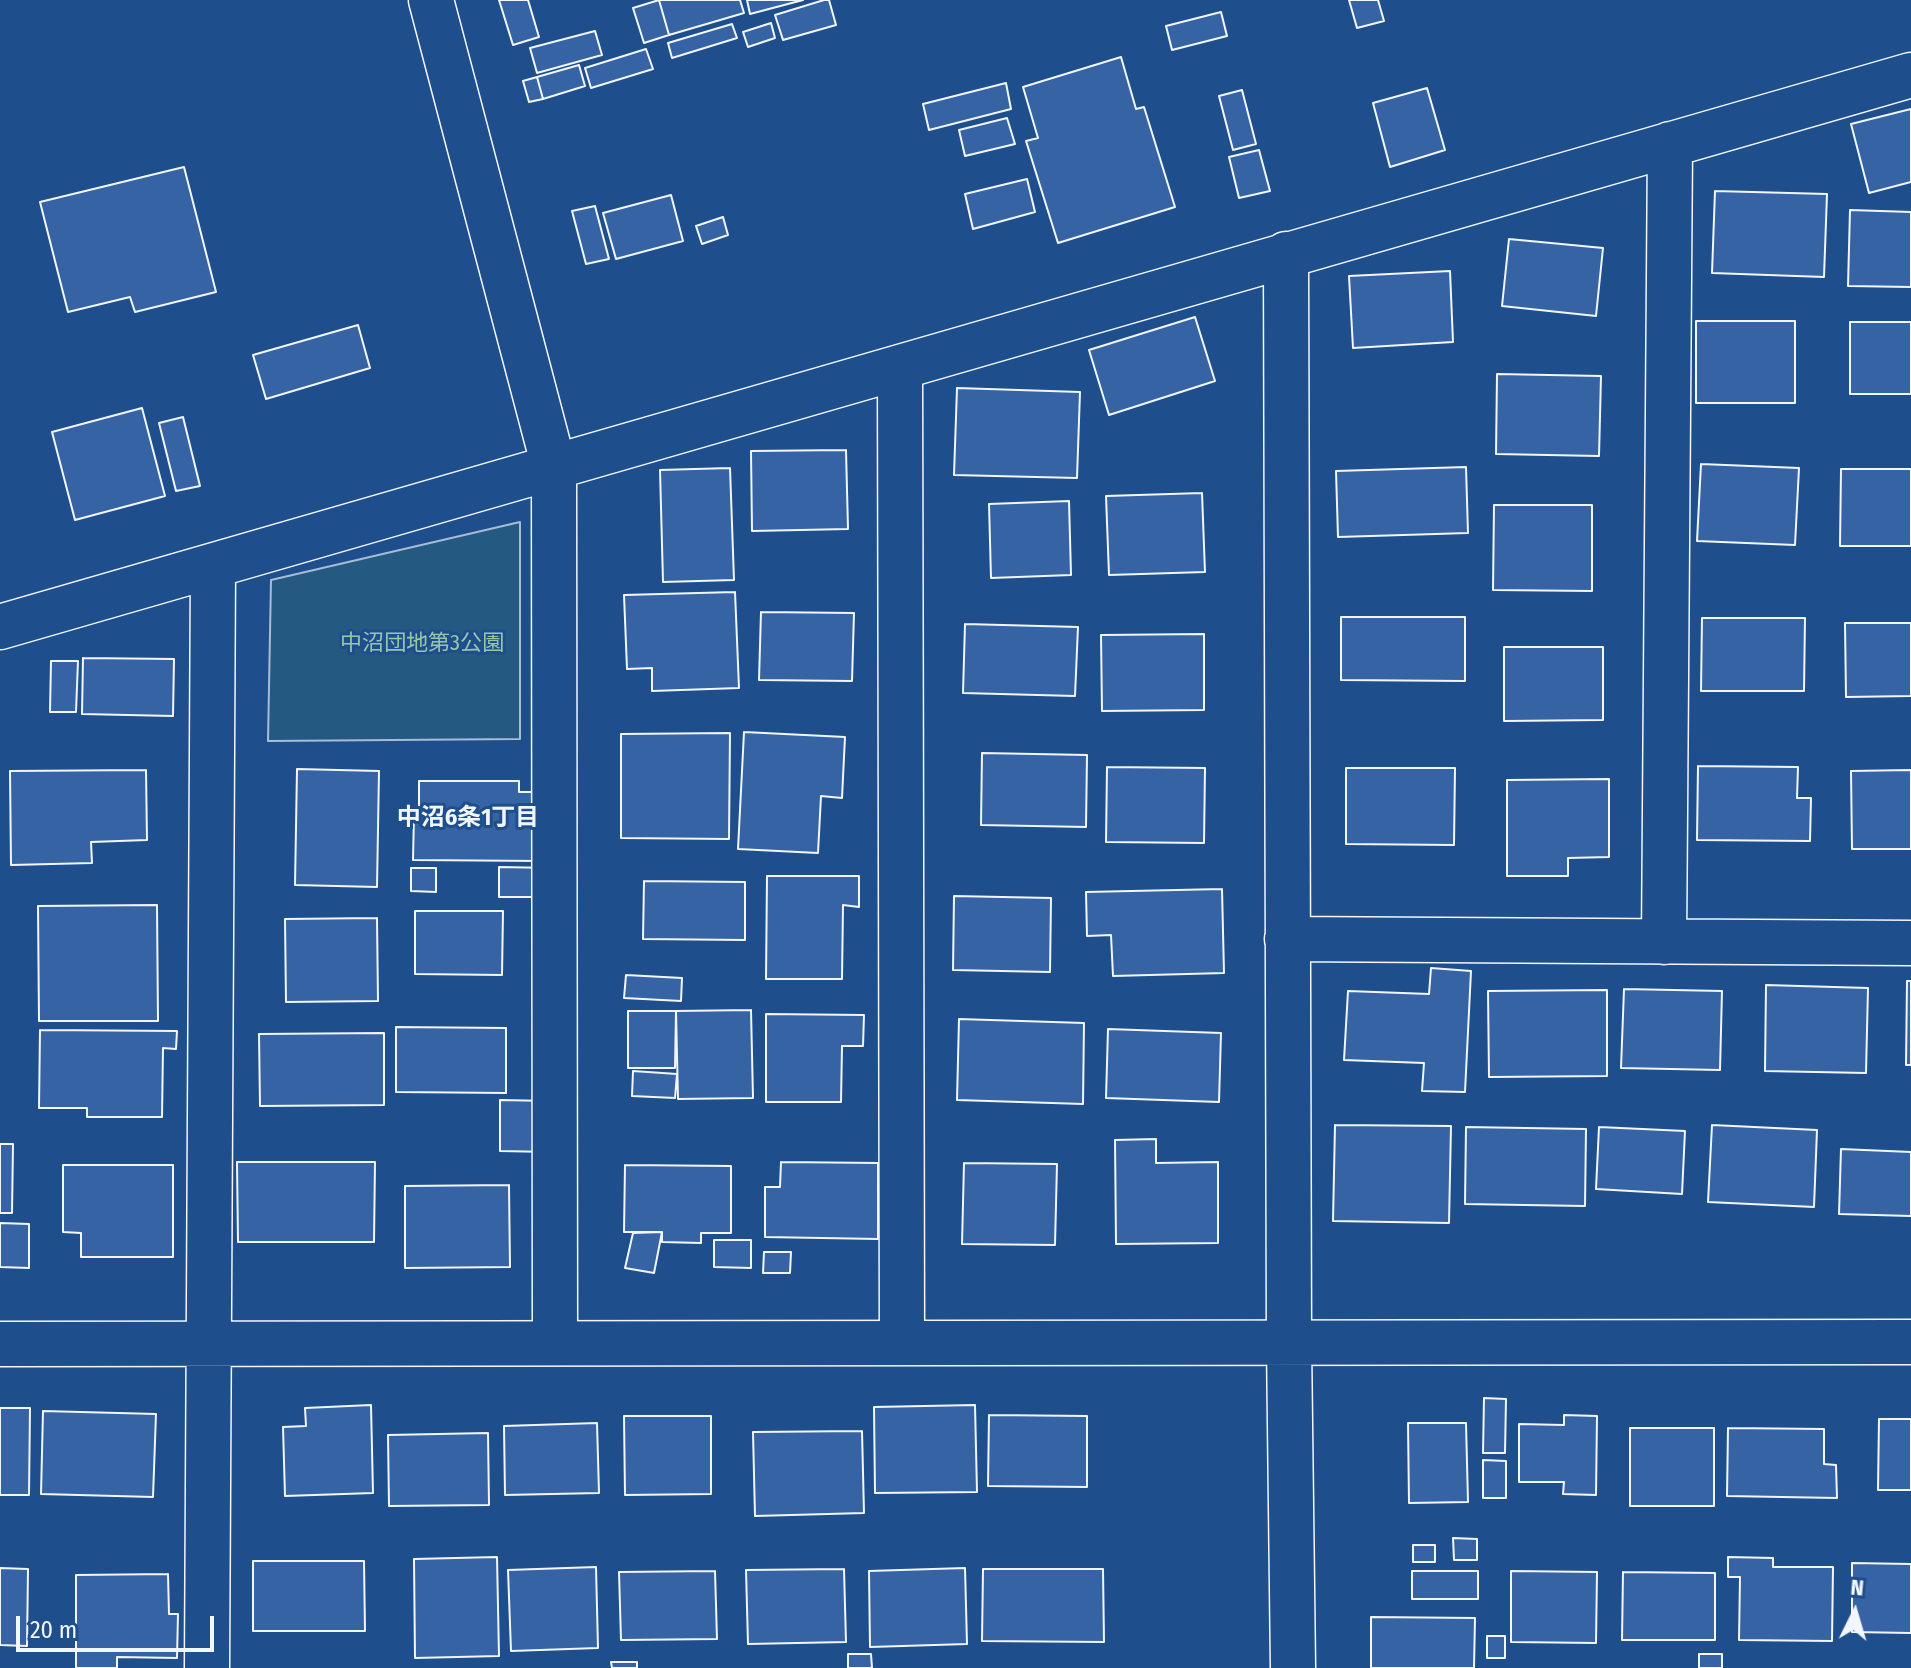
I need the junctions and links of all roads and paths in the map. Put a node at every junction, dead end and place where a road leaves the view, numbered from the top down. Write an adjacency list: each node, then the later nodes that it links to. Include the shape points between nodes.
1 (431, 0): 6 (street)
2 (1911, 75): 3 (street)
3 (1670, 144): 4 (street); 10 (street)
4 (1286, 254): 5 (street); 9 (street)
5 (900, 367): 6 (street); 14 (street)
6 (554, 467): 7 (street); 13 (street)
7 (213, 567): 8 (street); 17 (street)
8 (0, 627)
9 (1287, 939): 10 (street); 15 (street)
10 (1664, 942): 11 (street)
11 (1911, 943)
12 (1911, 1342): 15 (street)
13 (555, 1343): 14 (street); 17 (street)
14 (902, 1343): 15 (street)
15 (1289, 1343): 19 (street)
16 (0, 1344): 17 (street)
17 (207, 1344): 18 (street)
18 (207, 1668)
19 (1293, 1668)

